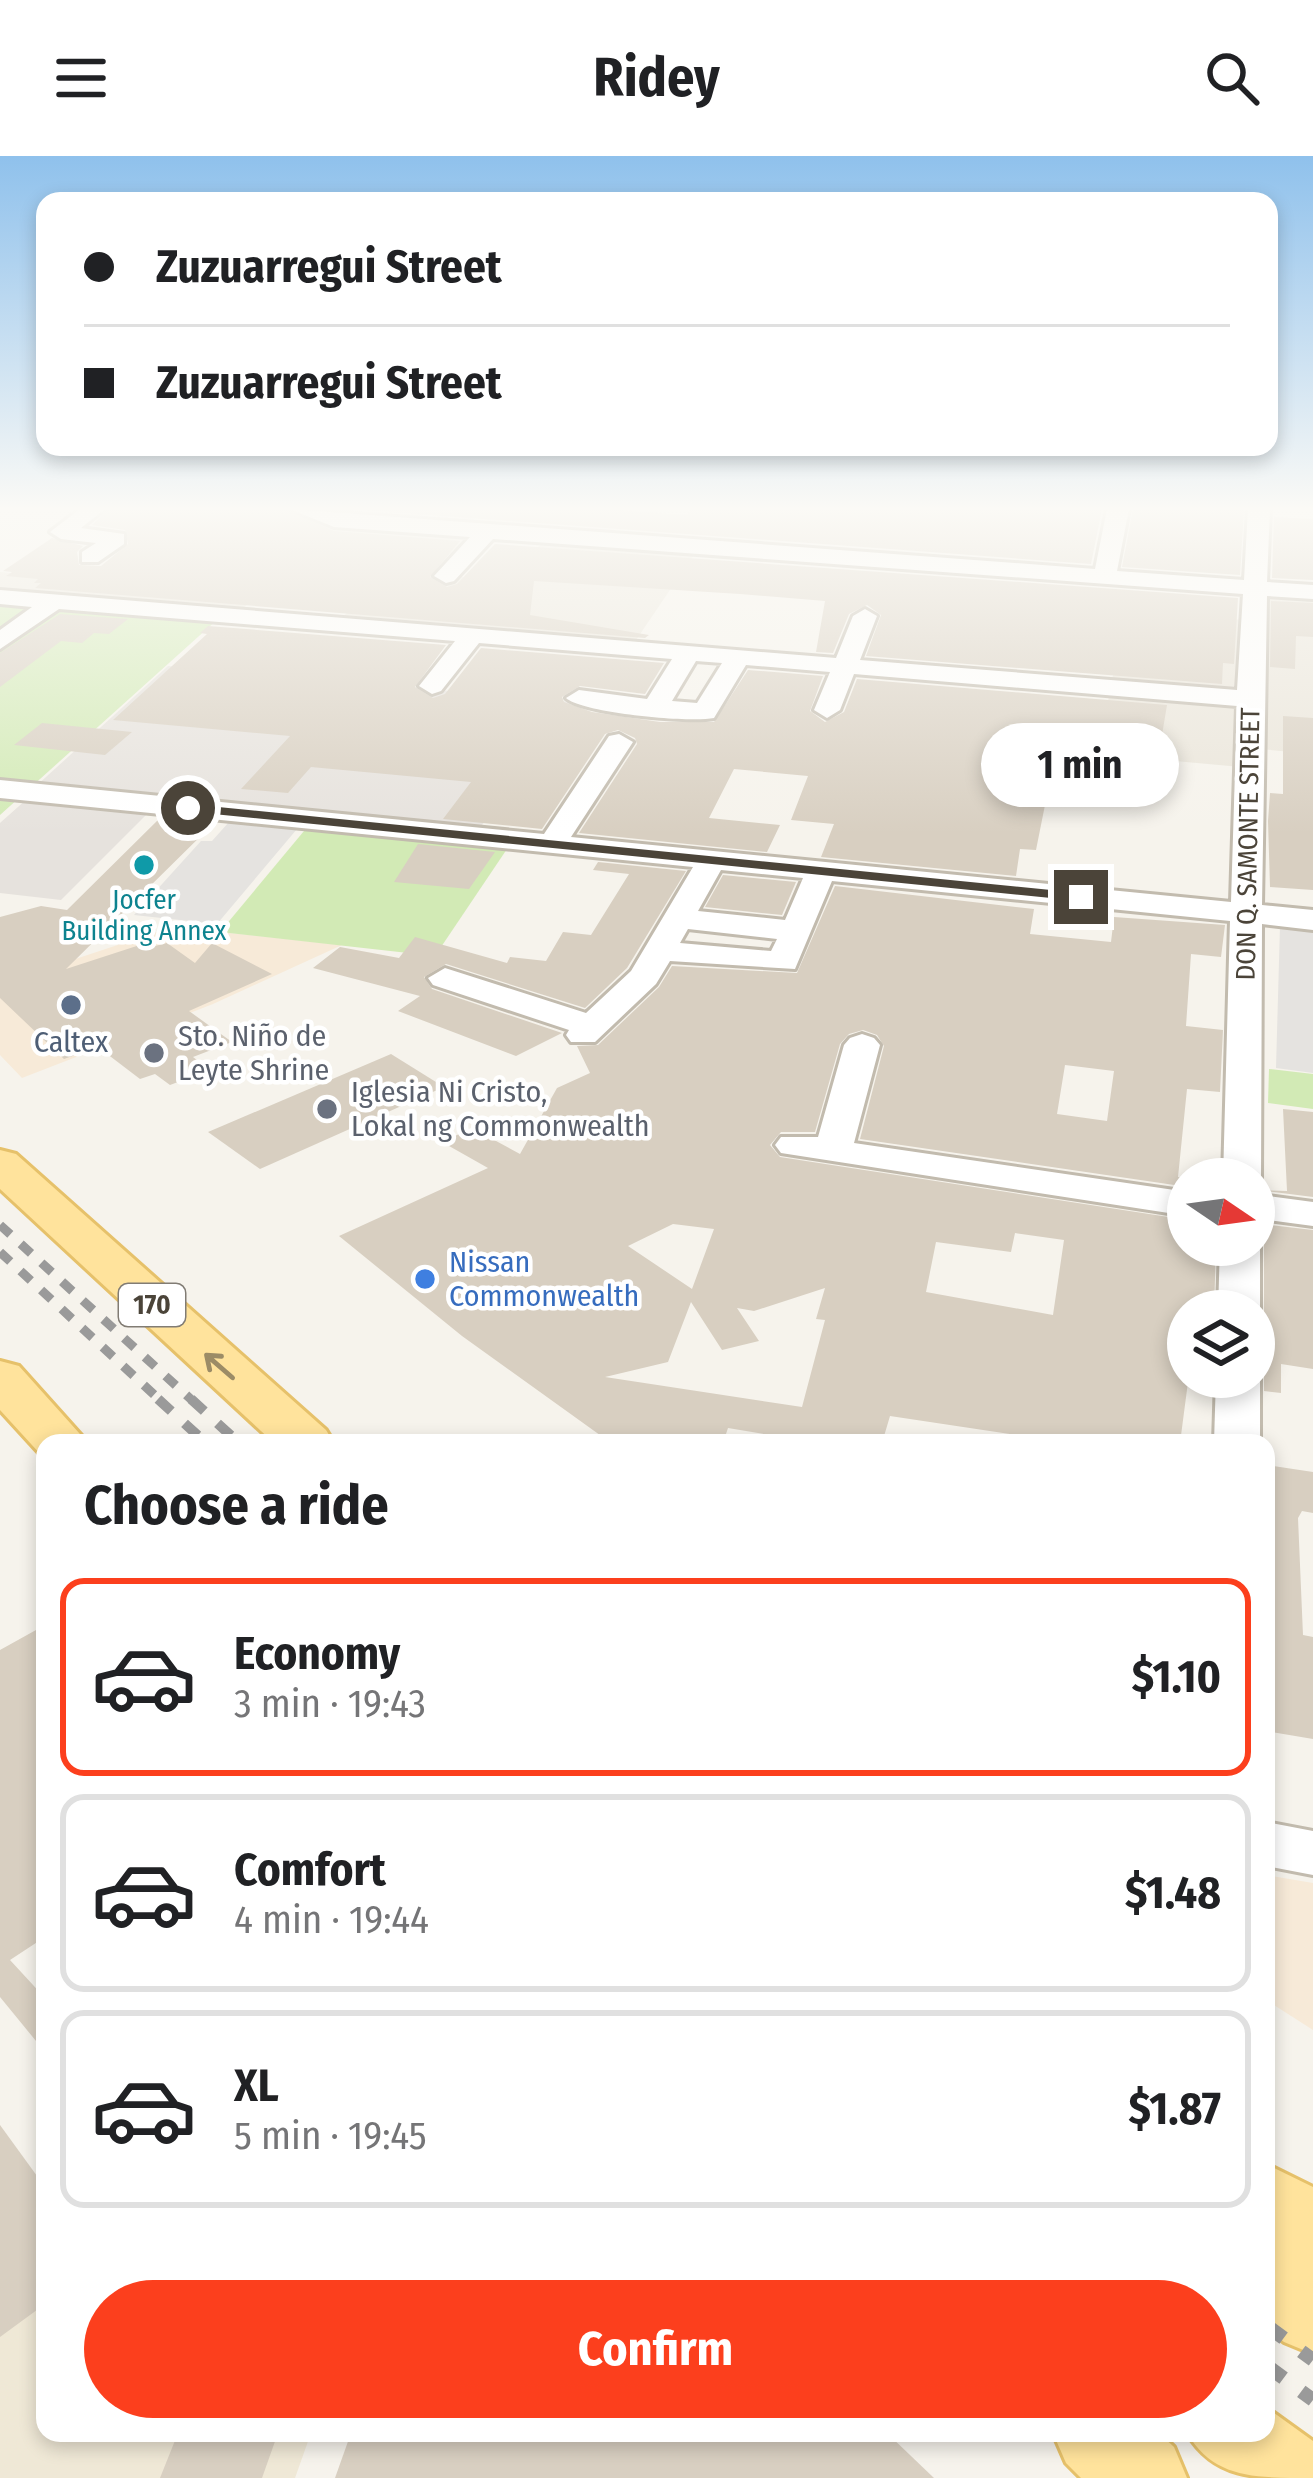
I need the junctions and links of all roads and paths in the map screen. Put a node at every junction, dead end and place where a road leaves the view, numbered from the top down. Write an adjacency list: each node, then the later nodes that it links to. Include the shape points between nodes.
1 (33, 617): 6 (street)
2 (242, 617): 5 (street)
3 (864, 617): 9 (street)
4 (1254, 617): 12 (street, DON Q. SAMONTE STREET)
5 (472, 636): 10 (street); 11 (street)
6 (0, 642)
7 (688, 653): 8 (street); 10 (street); 13 (street)
8 (739, 657): 9 (street); 13 (street, via 705,712)
9 (845, 666): 12 (street); 14 (street)
10 (613, 680): 13 (street)
11 (432, 686)
12 (1250, 699): 20 (street, DON Q. SAMONTE STREET)
13 (655, 708)
14 (827, 710)
15 (619, 742): 17 (street)
16 (0, 789): 17 (street)
17 (552, 844): 18 (street)
18 (712, 860): 19 (street); 21 (street)
19 (821, 871): 20 (street); 23 (street)
20 (1247, 914): 22 (street); 29 (street, DON Q. SAMONTE STREET)
21 (680, 919): 23 (street); 24 (street)
22 (1313, 920)
23 (796, 931): 24 (street, via 783,962)
24 (663, 951): 25 (street, via 586,1030)
25 (445, 978)
26 (862, 1045): 28 (street)
27 (794, 1145): 28 (street)
28 (833, 1150): 31 (street)
29 (1242, 1158)
30 (0, 1163): 37 (main road, 170, one-way to 30)
31 (1167, 1201)
32 (1275, 1209): 33 (street)
33 (1313, 1214)
34 (0, 1378): 36 (main road)
35 (1238, 1398): 38 (street)
36 (53, 1434)
37 (298, 1434)
38 (1237, 1434)
39 (1275, 1846): 40 (street)
40 (1313, 1853)
41 (1275, 2206): 42 (main road)
42 (1313, 2233)
43 (1275, 2285): 44 (main road)
44 (1313, 2314)
45 (1105, 2442): 47 (main road)
46 (1242, 2442): 48 (main road)
47 (1143, 2478)
48 (1290, 2478)

